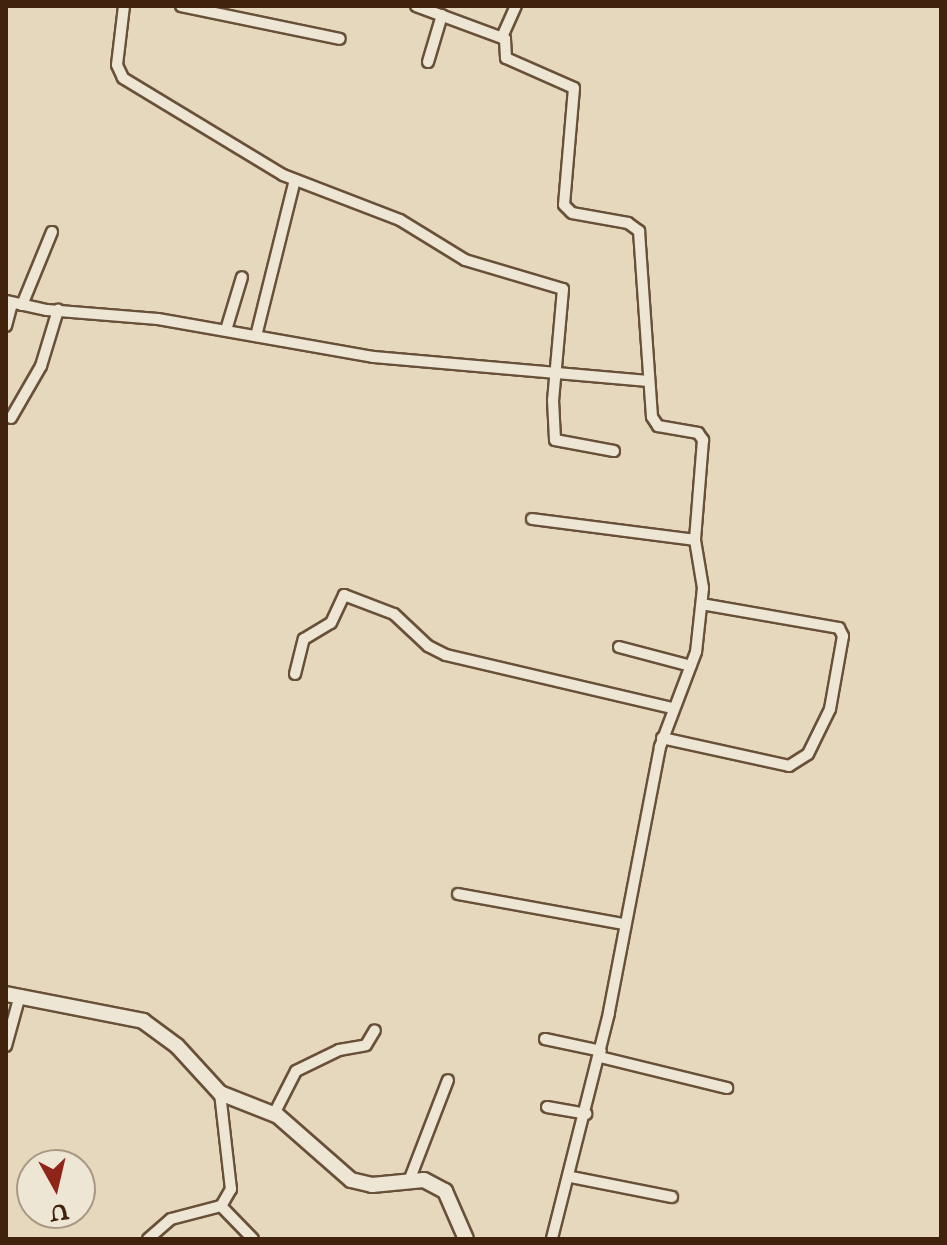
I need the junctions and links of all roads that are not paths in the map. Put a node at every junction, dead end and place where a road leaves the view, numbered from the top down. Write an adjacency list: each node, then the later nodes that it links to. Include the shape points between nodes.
1 (124, 6): 9 (street, via 117,65 123,78)
2 (181, 6): 7 (street)
3 (416, 6): 5 (street)
4 (516, 6): 6 (street)
5 (442, 15): 6 (street); 8 (street)
6 (502, 37): 18 (street, via 506,58 574,88 565,208 628,223 641,234)
7 (340, 39)
8 (428, 62)
9 (295, 180): 16 (street); 17 (street, via 400,220 465,260 560,287)
10 (52, 232): 12 (street)
11 (242, 277): 15 (street)
12 (14, 303): 13 (street); 14 (street)
13 (58, 310): 15 (street); 19 (street, via 41,366)
14 (6, 326)
15 (226, 330): 16 (street)
16 (256, 336): 17 (street, via 373,357)
17 (554, 372): 18 (street); 20 (street, via 556,442)
18 (649, 381): 22 (street, via 654,422 703,438)
19 (11, 418)
20 (614, 451)
21 (532, 519): 22 (street)
22 (695, 540): 23 (street)
23 (702, 604): 25 (street); 28 (street, via 839,628 843,636 830,709 808,754 789,766)
24 (619, 647): 25 (street)
25 (691, 666): 27 (street)
26 (295, 674): 27 (street, via 304,639 331,623 344,595 394,614 428,646 446,655)
27 (672, 708): 28 (street)
28 (662, 738): 30 (street)
29 (458, 894): 30 (street)
30 (623, 924): 35 (street)
31 (13, 994): 34 (street); 38 (street, via 143,1021 177,1046)
32 (375, 1030): 40 (street, via 366,1045 339,1050 296,1071)
33 (545, 1039): 35 (street)
34 (6, 1046)
35 (600, 1054): 37 (street); 41 (street)
36 (448, 1080): 43 (street)
37 (727, 1088)
38 (220, 1093): 40 (street); 45 (street, via 220,1132 231,1189)
39 (547, 1107): 41 (street)
40 (274, 1114): 43 (street, via 351,1180 372,1185)
41 (586, 1114): 42 (street)
42 (571, 1177): 44 (street); 49 (street)
43 (409, 1181): 48 (street, via 430,1182 445,1191)
44 (672, 1197)
45 (221, 1206): 46 (street, via 171,1219); 47 (street)
46 (148, 1239)
47 (253, 1239)
48 (466, 1239)
49 (552, 1239)

